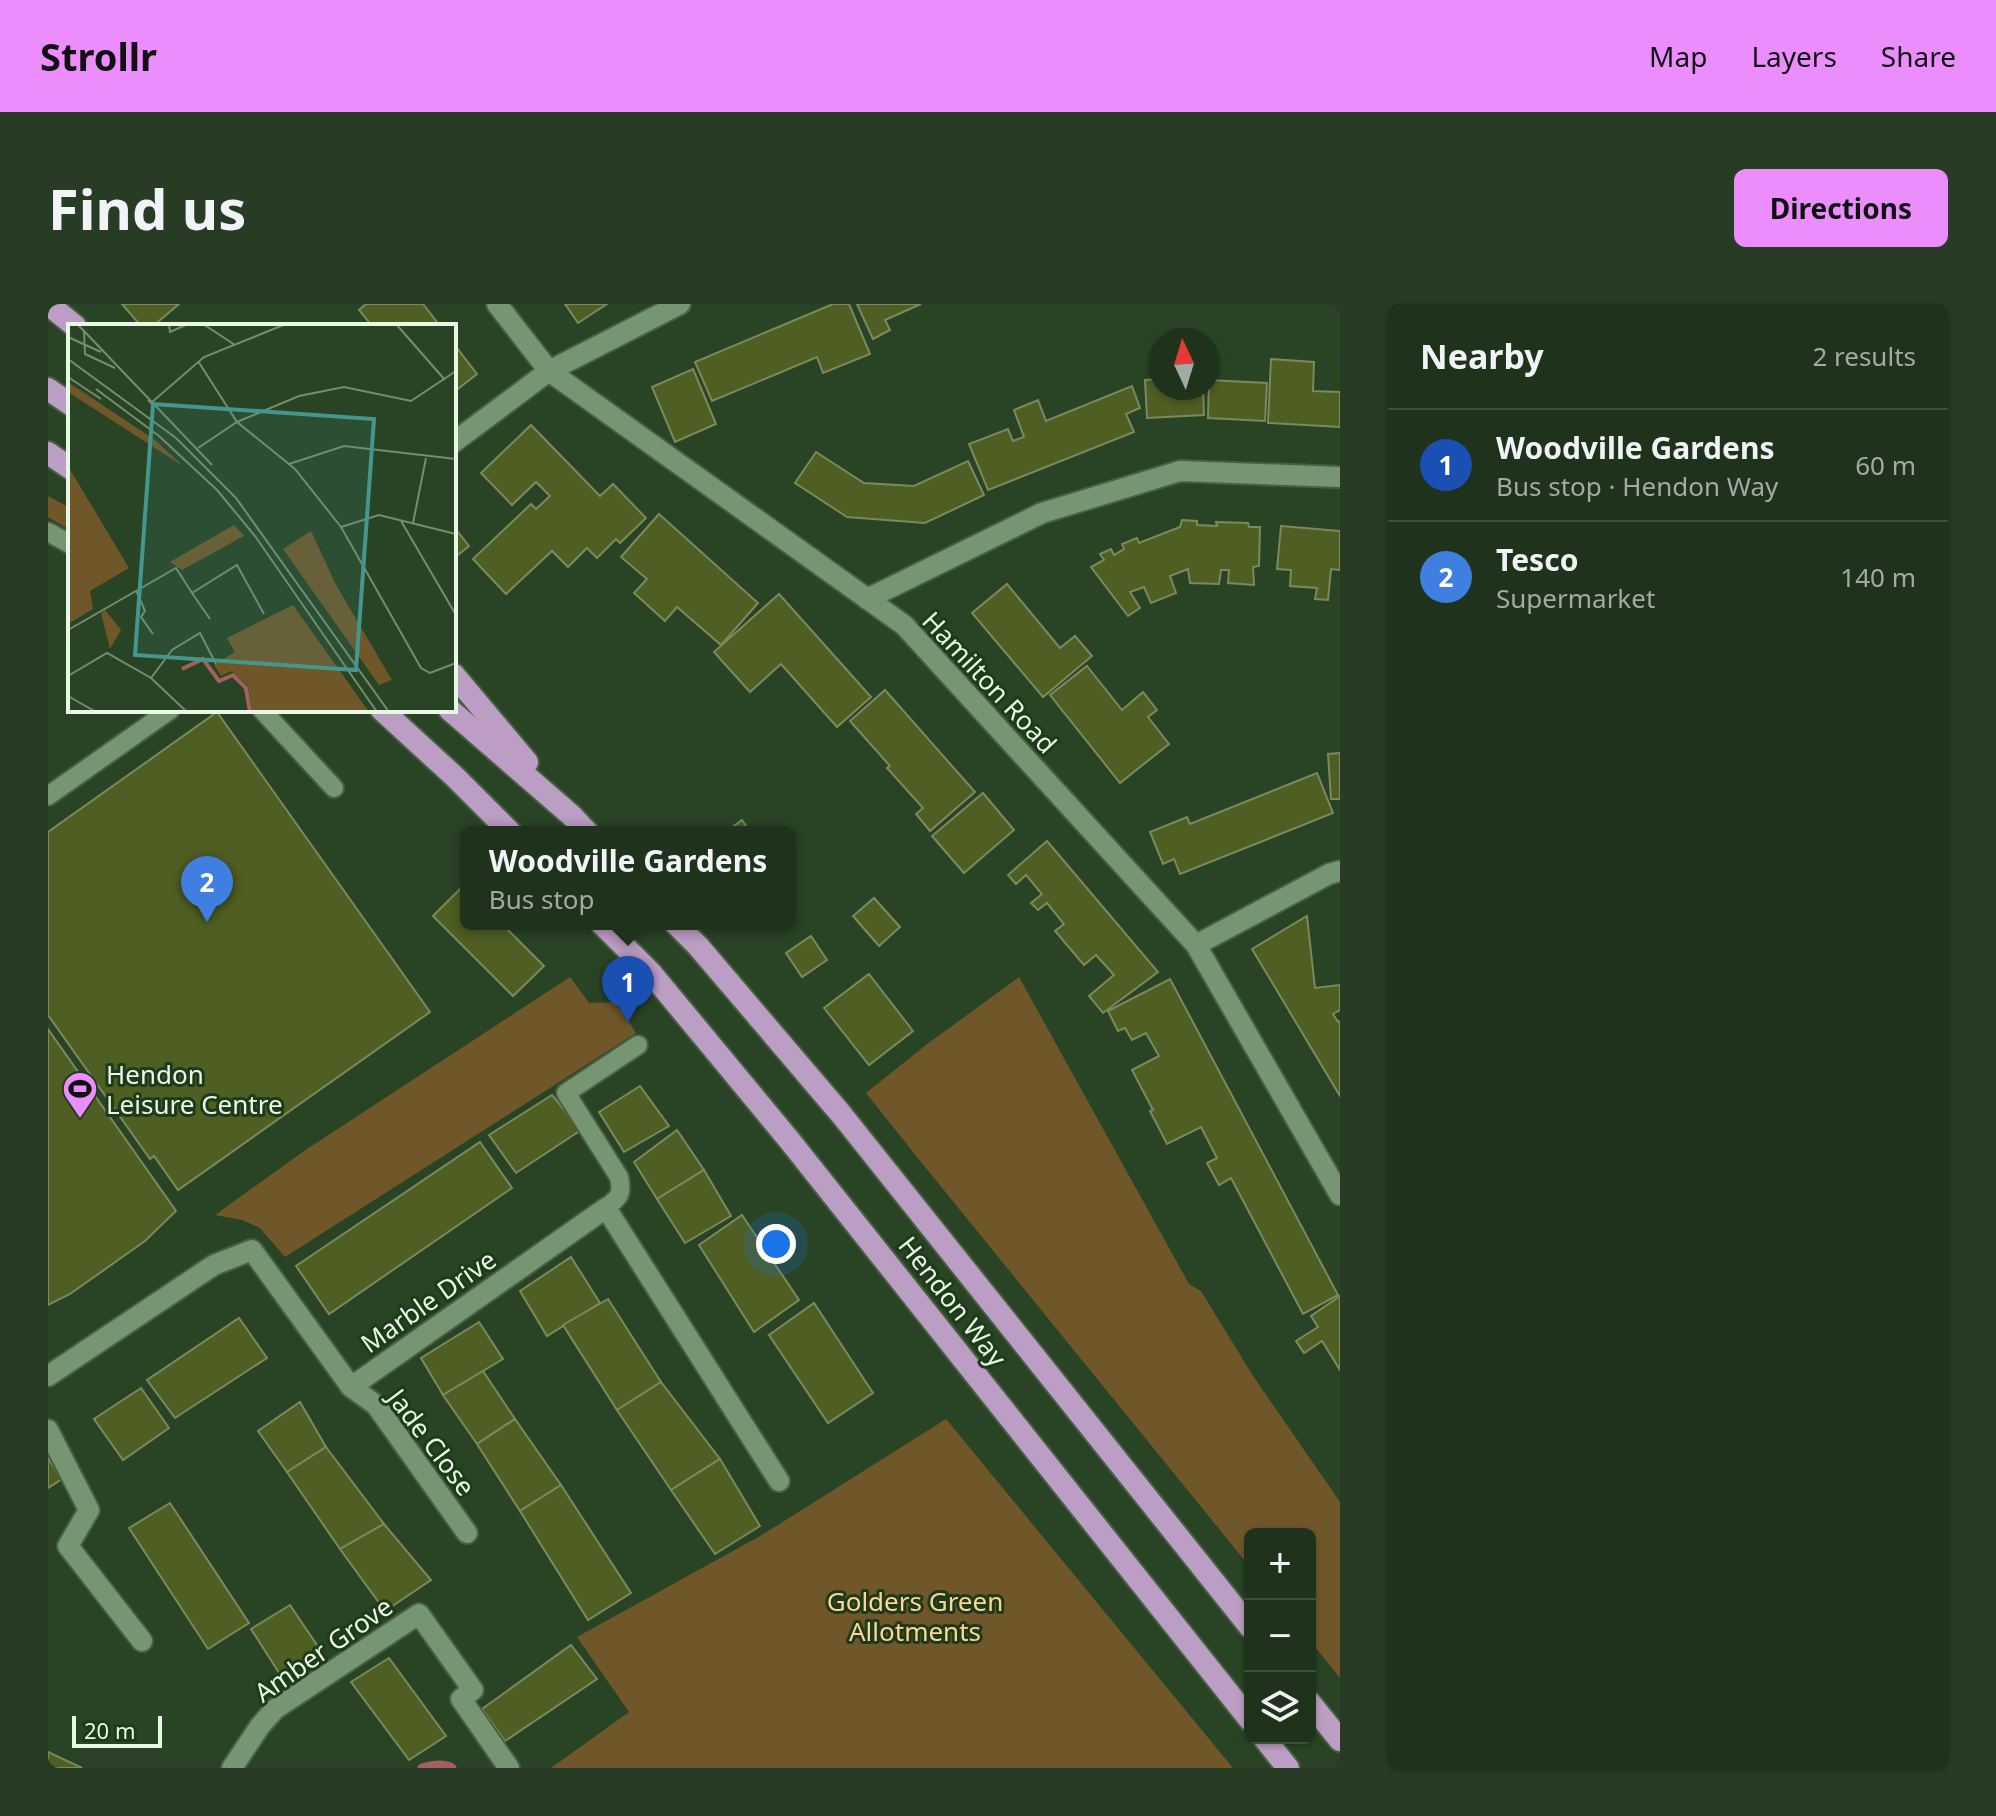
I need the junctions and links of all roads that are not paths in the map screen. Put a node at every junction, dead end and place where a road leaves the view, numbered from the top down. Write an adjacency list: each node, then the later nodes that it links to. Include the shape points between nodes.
1 (48, 304): 4 (highway)
2 (497, 304): 5 (street, Hamilton Road)
3 (680, 304): 5 (street)
4 (73, 324)
5 (549, 371): 8 (street); 14 (street, Hamilton Road)
6 (48, 389): 7 (highway)
7 (68, 403)
8 (456, 441)
9 (48, 456): 10 (highway)
10 (68, 468)
11 (1340, 477): 14 (street, via 1180,471 1042,513)
12 (48, 532): 13 (lane)
13 (68, 543)
14 (867, 599): 28 (street, Hamilton Road, via 904,625)
15 (456, 677): 22 (highway)
16 (167, 712): 21 (lane)
17 (264, 712): 20 (lane)
18 (384, 712): 23 (highway)
19 (452, 712): 22 (highway)
20 (334, 788)
21 (48, 796)
22 (571, 815): 24 (highway)
23 (504, 826)
24 (581, 826)
25 (1340, 871): 28 (street)
26 (608, 930): 40 (highway, Hendon Way, via 651,973 790,1141)
27 (682, 930): 37 (highway, Hendon Way, via 841,1114)
28 (1196, 945): 30 (street, Hamilton Road)
29 (638, 1045): 31 (lane, via 566,1093 619,1177 619,1197)
30 (1340, 1195)
31 (606, 1208): 33 (street, Marble Drive); 35 (street)
32 (48, 1376): 33 (street, Marble Drive, via 214,1265 252,1250)
33 (351, 1387): 36 (street, Jade Close, via 376,1405)
34 (48, 1430): 38 (street, via 89,1510 68,1546)
35 (779, 1481)
36 (467, 1533)
37 (1244, 1619)
38 (142, 1641)
39 (1316, 1710): 41 (highway)
40 (1244, 1712)
41 (1340, 1740)
42 (1269, 1744): 45 (highway)
43 (232, 1768): 44 (street, Amber Grove, via 275,1709 419,1614 473,1690 461,1699)
44 (509, 1768)
45 (1288, 1768)

